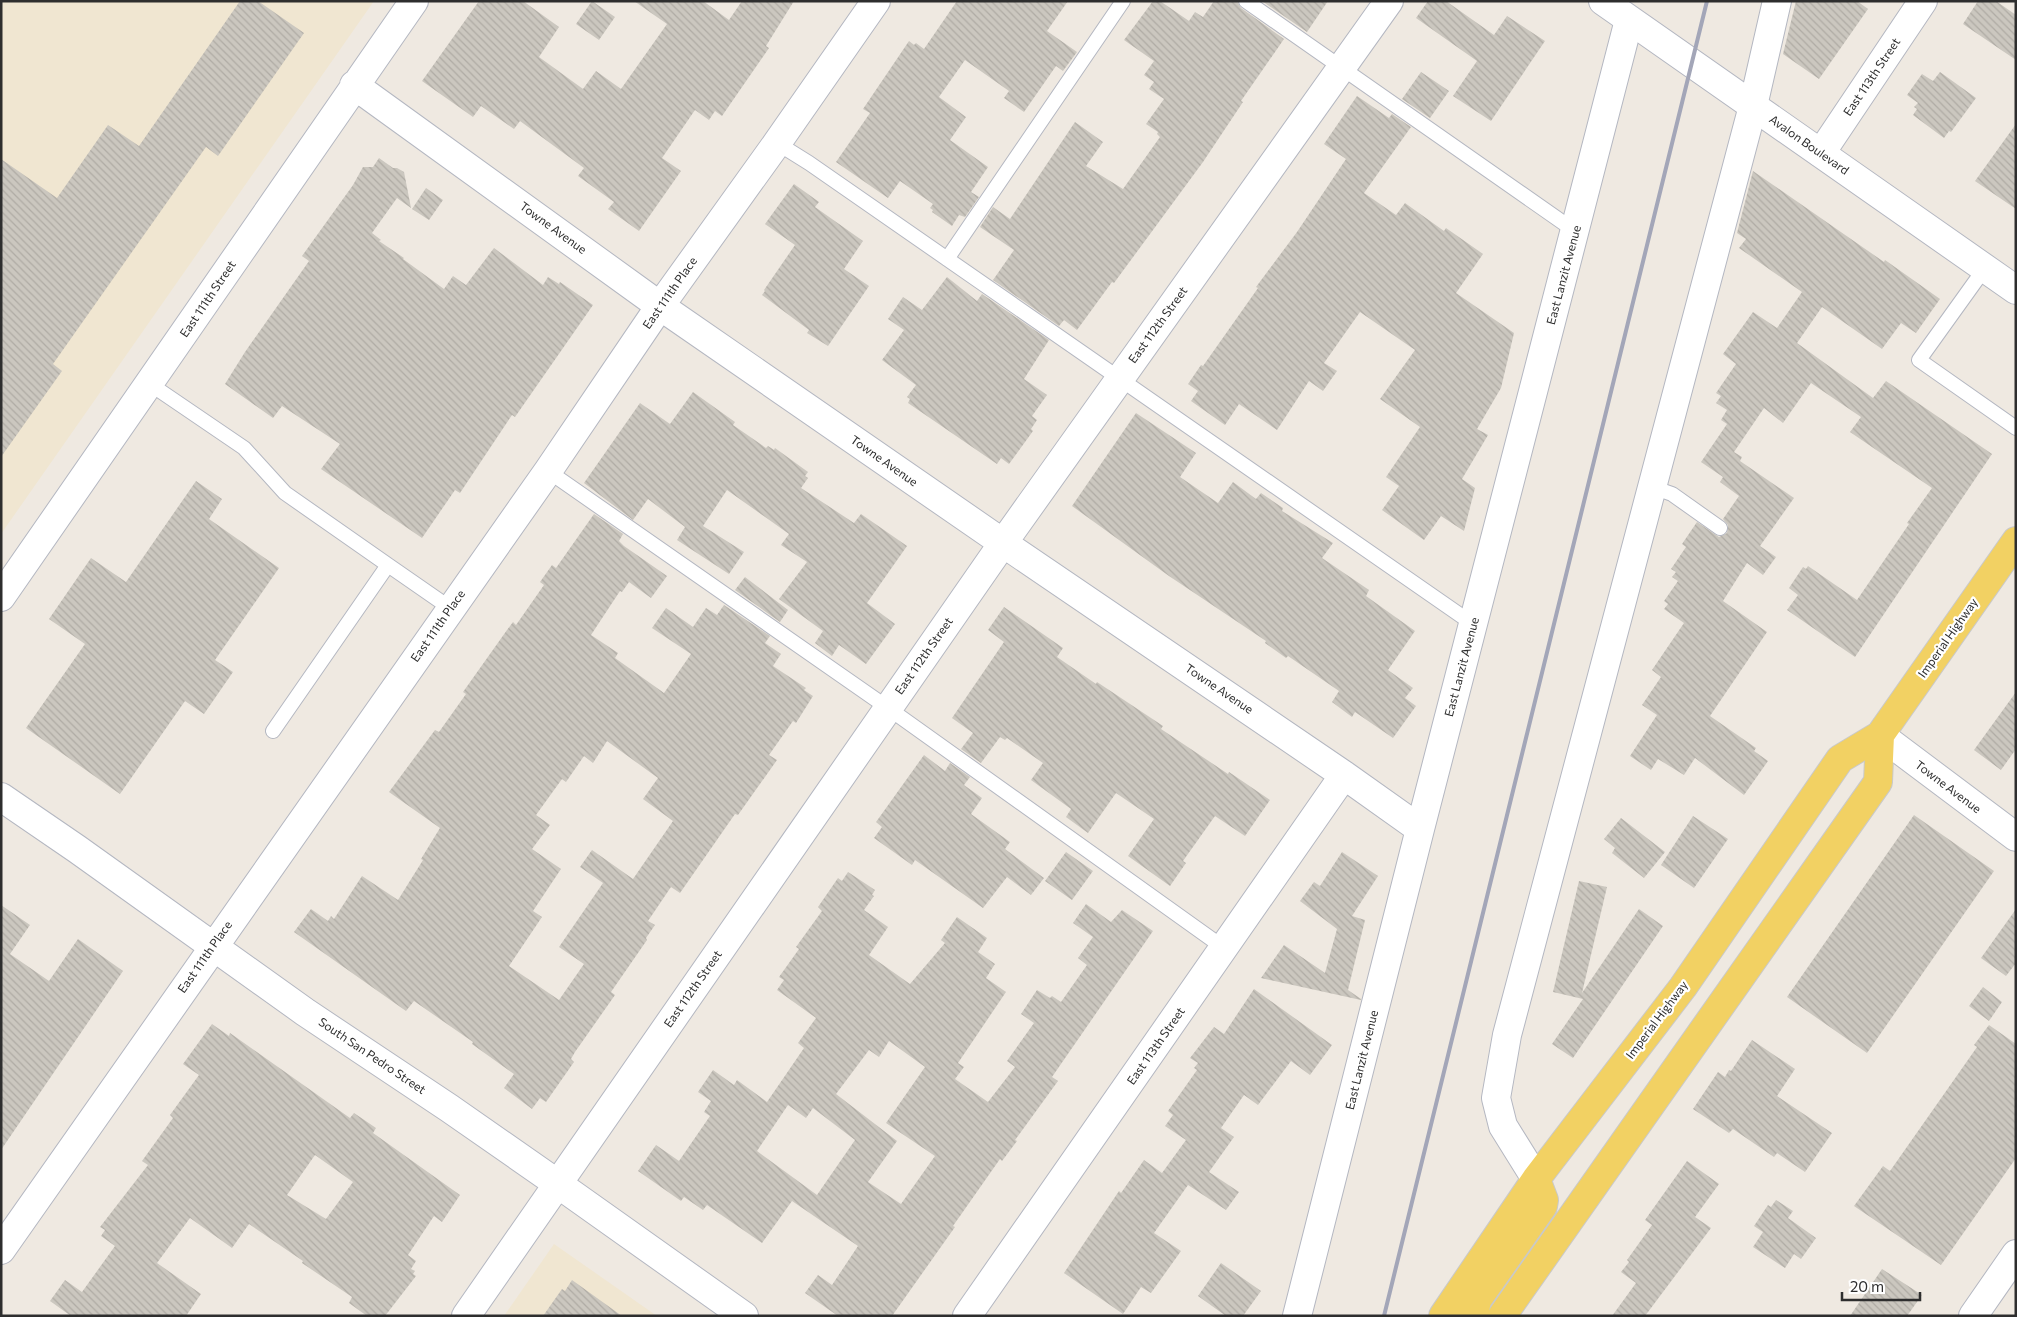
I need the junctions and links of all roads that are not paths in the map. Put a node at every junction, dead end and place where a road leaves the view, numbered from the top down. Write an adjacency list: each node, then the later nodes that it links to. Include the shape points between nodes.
1 (414, 1): 11 (street, East 111th Street)
2 (876, 1): 13 (street, East 111th Place)
3 (1123, 1): 16 (lane)
4 (1246, 1): 10 (lane)
5 (1389, 1): 10 (street, East 112th Street)
6 (1603, 1): 9 (street, Avalon Boulevard)
7 (1777, 1): 12 (street)
8 (1923, 1): 14 (street, East 113th Street)
9 (1629, 20): 12 (street, Avalon Boulevard); 15 (street, East Lanzit Avenue)
10 (1342, 68): 15 (lane); 20 (street, East 112th Street)
11 (354, 85): 19 (street, Towne Avenue); 21 (street, East 111th Street)
12 (1753, 106): 14 (street, Avalon Boulevard); 24 (street)
13 (777, 143): 16 (lane); 19 (street, East 111th Place)
14 (1821, 153): 17 (street, Avalon Boulevard)
15 (1575, 231): 31 (street, East Lanzit Avenue)
16 (947, 259): 20 (lane)
17 (1985, 268): 18 (street, Avalon Boulevard); 22 (lane, via 1919,360)
18 (2016, 290)
19 (660, 306): 23 (street, East 111th Place); 27 (street, Towne Avenue)
20 (1120, 379): 27 (street, East 112th Street); 31 (lane)
21 (150, 384): 28 (lane, via 244,448 285,493); 29 (street, East 111th Street)
22 (2016, 428)
23 (548, 471): 30 (street, East 111th Place); 32 (lane)
24 (1652, 487): 25 (lane, via 1672,494); 41 (street, via 1507,1035 1496,1098 1503,1126)
25 (1720, 528)
26 (2016, 541): 34 (main road, Imperial Highway)
27 (1002, 543): 32 (street, East 112th Street); 35 (street, Towne Avenue)
28 (388, 565): 30 (lane); 33 (lane)
29 (1, 597)
30 (450, 608): 39 (street, East 111th Place)
31 (1473, 624): 37 (street, East Lanzit Avenue)
32 (888, 708): 40 (lane); 42 (street, East 112th Street)
33 (273, 731)
34 (1880, 735): 38 (street, Towne Avenue); 41 (main road, Imperial Highway, via 1840,759 1683,987); 51 (main road, via 1878,782)
35 (1344, 775): 37 (street, Towne Avenue); 40 (street, East 113th Street)
36 (1, 797): 39 (street, South San Pedro Street)
37 (1420, 829): 48 (street, East Lanzit Avenue)
38 (2016, 837)
39 (212, 947): 42 (street, South San Pedro Street); 43 (street, East 111th Place)
40 (1224, 948): 47 (street, East 113th Street)
41 (1536, 1179): 49 (main road, Imperial Highway); 50 (main road, via 1543,1206 1476,1300)
42 (558, 1184): 45 (street, East 112th Street); 46 (street, South San Pedro Street)
43 (1, 1250)
44 (2016, 1254): 52 (street)
45 (466, 1316)
46 (744, 1316)
47 (967, 1316)
48 (1297, 1316)
49 (1443, 1316)
50 (1474, 1316)
51 (1502, 1316)
52 (1973, 1316)

